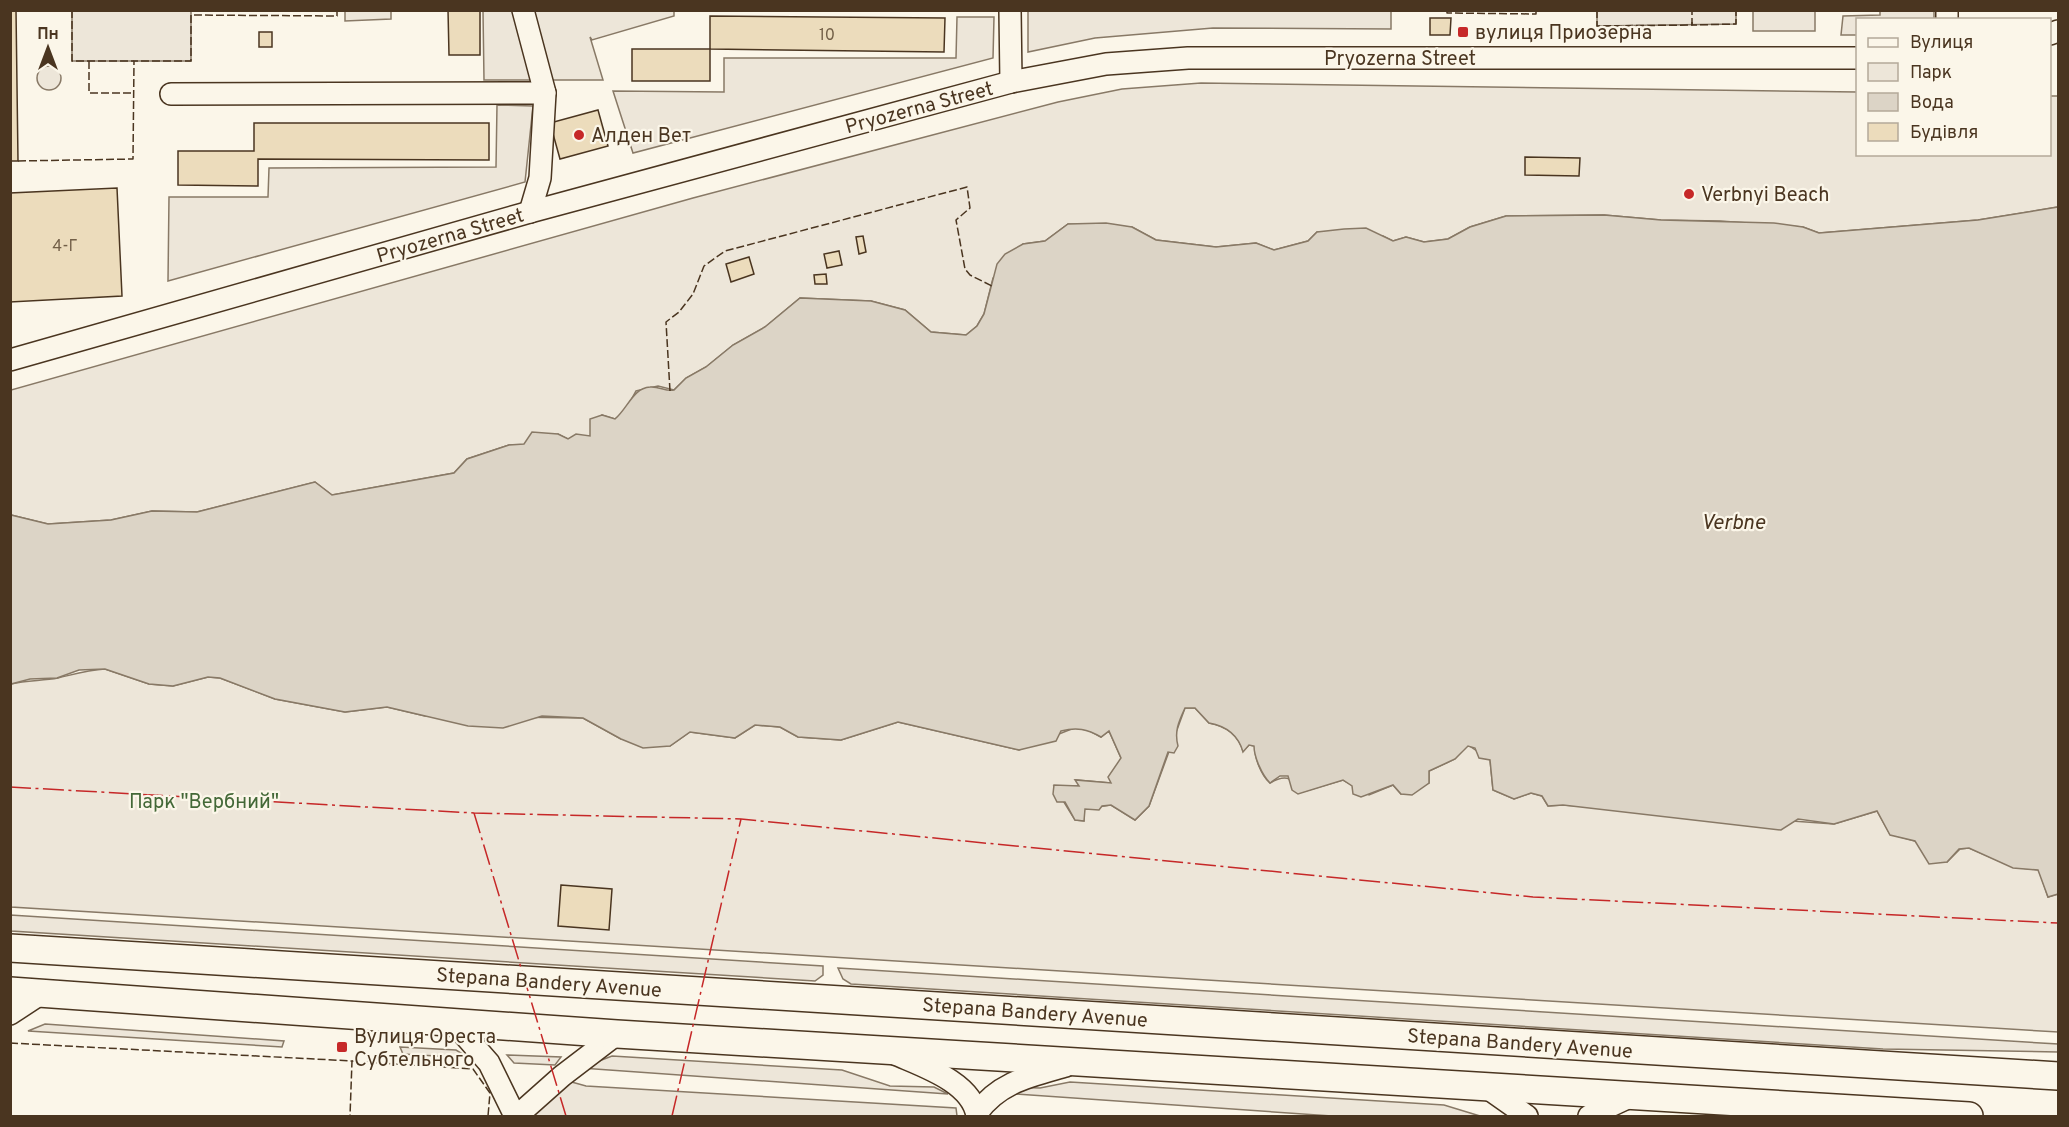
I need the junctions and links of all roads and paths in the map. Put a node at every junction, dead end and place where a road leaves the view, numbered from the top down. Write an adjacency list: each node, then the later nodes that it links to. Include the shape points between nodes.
1 (523, 10): 5 (street)
2 (1010, 10): 4 (street)
3 (1856, 58): 4 (street, Pryozerna Street, via 1188,58 1106,64)
4 (1011, 82): 7 (street, Pryozerna Street)
5 (545, 93): 6 (street); 7 (street, via 540,178)
6 (171, 94)
7 (530, 212): 8 (street, Pryozerna Street)
8 (10, 360)
9 (10, 948): 17 (main road, Stepana Bandery Avenue)
10 (10, 991): 11 (main road)
11 (42, 993): 12 (street); 13 (main road)
12 (10, 1014)
13 (454, 1023): 14 (main road); 22 (street, via 489,1063)
14 (617, 1034): 15 (main road); 22 (street)
15 (889, 1051): 16 (main road); 21 (street, via 938,1073 957,1087)
16 (1080, 1062): 18 (main road); 21 (street, via 1014,1081)
17 (2058, 1077)
18 (1483, 1085): 19 (main road); 23 (street)
19 (1636, 1095): 20 (main road); 24 (street)
20 (1784, 1113): 25 (main road)
21 (977, 1115)
22 (516, 1116)
23 (1527, 1116)
24 (1589, 1116)
25 (1940, 1116): 26 (main road)
26 (1969, 1116)

